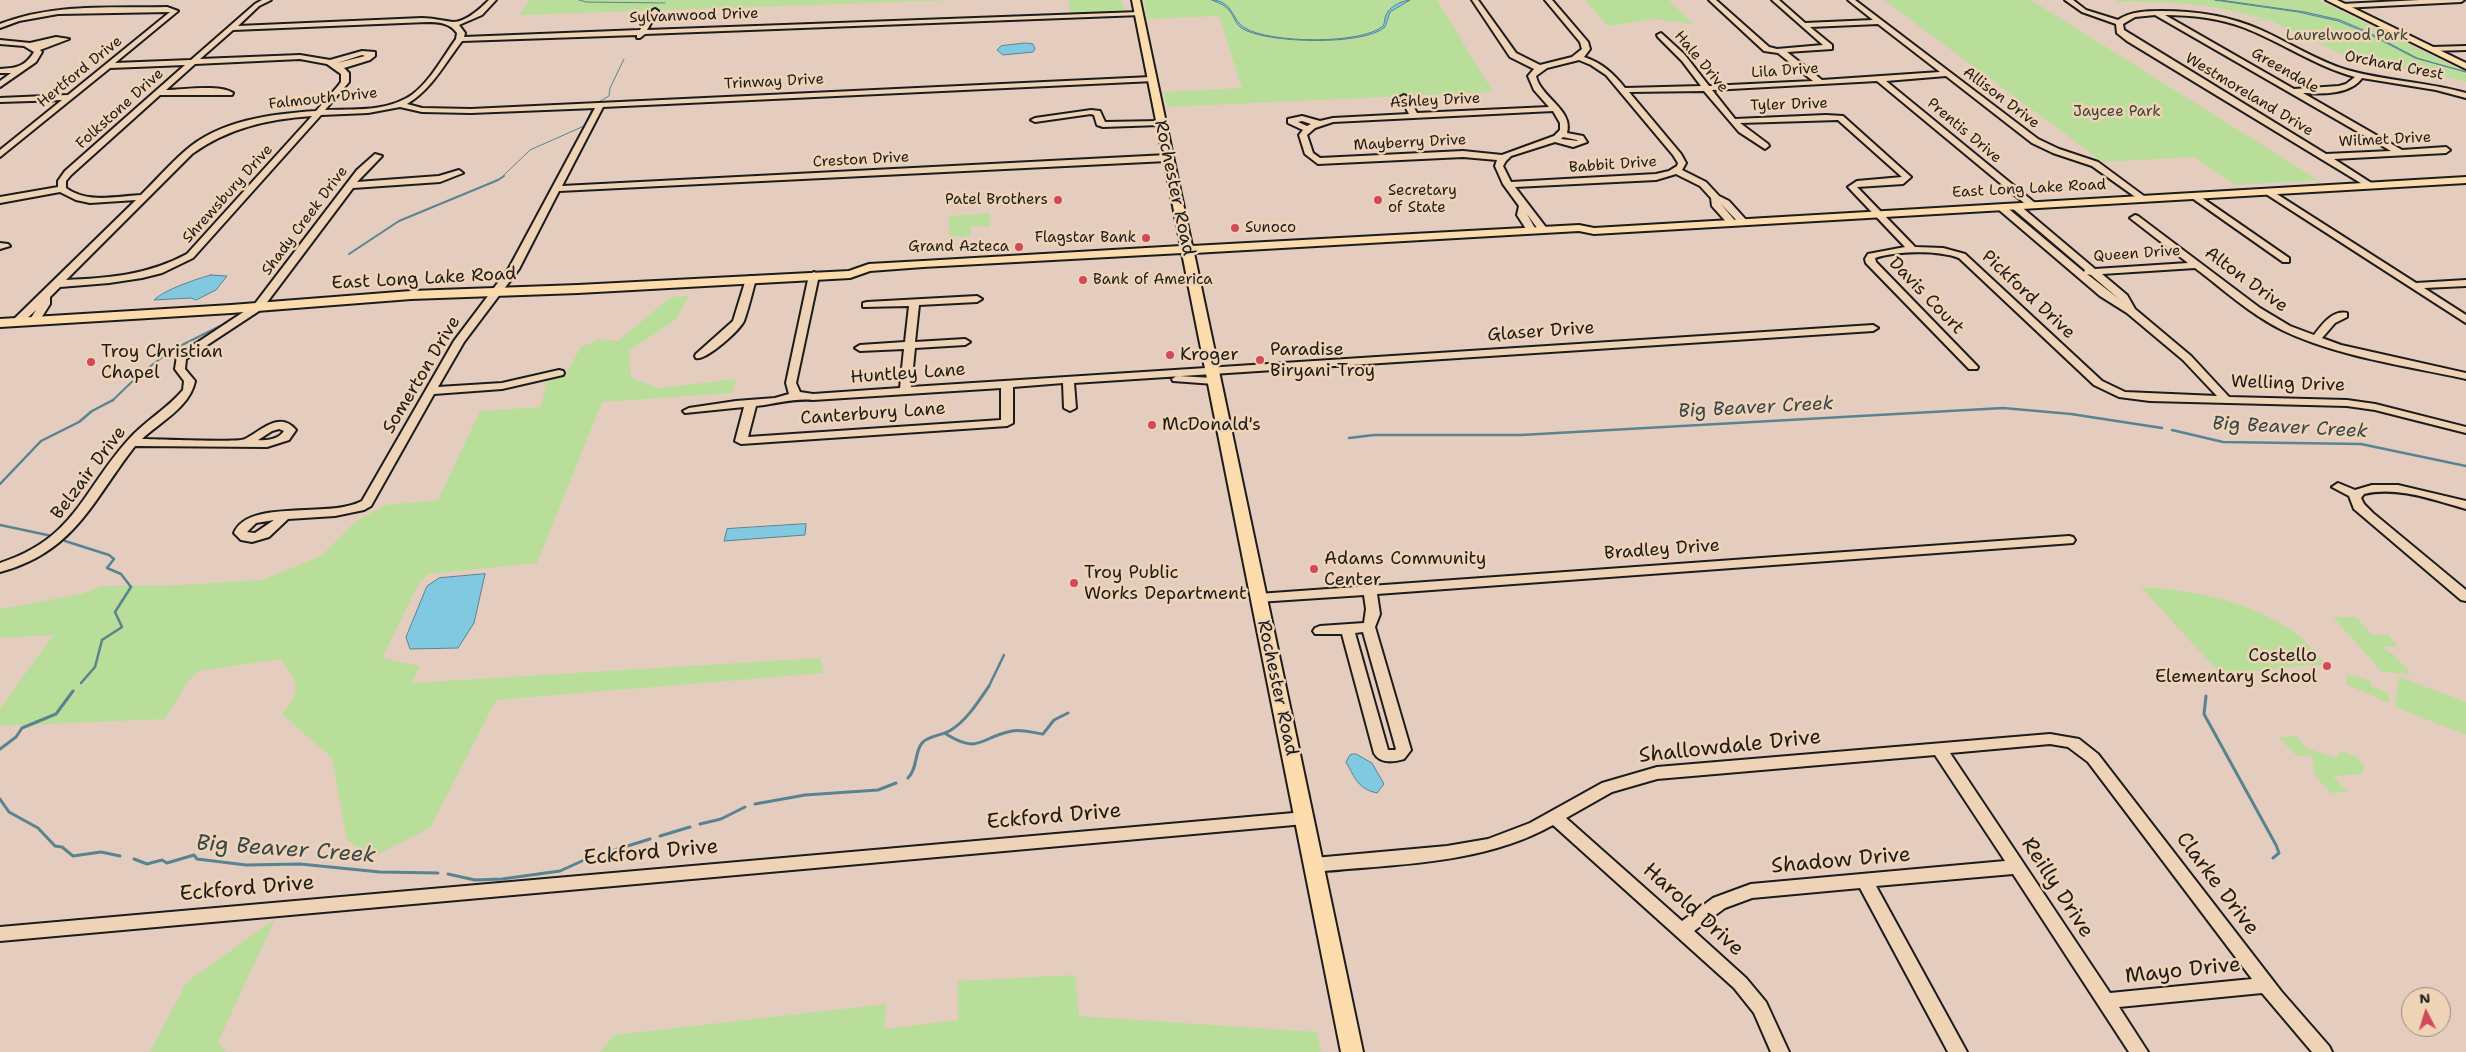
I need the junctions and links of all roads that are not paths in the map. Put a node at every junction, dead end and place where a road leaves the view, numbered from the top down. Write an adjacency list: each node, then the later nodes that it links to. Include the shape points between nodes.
1 (268, 0): 23 (street, Folkstone Drive, via 259,3)
2 (493, 0): 20 (street, via 480,14)
3 (1136, 0): 15 (main road, Rochester Road)
4 (1475, 0): 36 (street, via 1513,54)
5 (1548, 0): 32 (street, via 1585,44 1586,50)
6 (1712, 0): 31 (street, via 1769,50)
7 (1775, 0): 21 (street)
8 (1851, 0): 18 (street, Allison Drive)
9 (2068, 0): 19 (street, via 2089,14)
10 (2330, 0): 12 (main road)
11 (2461, 0): 12 (street)
12 (2342, 6): 30 (main road)
13 (655, 11): 24 (street)
14 (2156, 13): 19 (street, Orchard Crest, via 2132,16); 40 (street, Orchard Crest, via 2198,15 2240,24 2320,63); 48 (street, Greendale)
15 (1139, 14): 24 (street, Sylvanwood Drive); 41 (main road, Rochester Road)
16 (0, 18): 17 (street)
17 (14, 20): 22 (street); 34 (street, Hertford Drive, via 47,14 174,10)
18 (1879, 22): 21 (street); 39 (street, Allison Drive)
19 (2120, 23): 69 (street, Westmoreland Drive, via 2120,31 2130,39)
20 (454, 25): 23 (street, via 415,20); 26 (street, via 461,31)
21 (1805, 25): 31 (street, via 1829,47)
22 (0, 26)
23 (232, 28): 33 (street, Folkstone Drive)
24 (642, 32): 26 (street, Sylvanwood Drive); 27 (street)
25 (1660, 35): 45 (street, Hale Drive)
26 (460, 39): 54 (street, Falmouth Drive, via 418,93)
27 (638, 40)
28 (0, 42): 37 (street, via 33,47 36,58)
29 (2466, 48): 30 (street)
30 (2432, 49): 35 (main road)
31 (1780, 51): 43 (street)
32 (1578, 57): 36 (street); 46 (street, Babbit Drive, via 1604,69)
33 (194, 61): 34 (street, Shrewsbury Drive); 49 (street, Folkstone Drive); 57 (street, Shrewsbury Drive, via 290,57 334,65 345,73 345,82)
34 (109, 66): 51 (street, Hertford Drive)
35 (2466, 66)
36 (1539, 68): 56 (street, via 1532,80)
37 (20, 70): 38 (street); 44 (street)
38 (0, 71)
39 (1948, 74): 42 (street, Lila Drive); 85 (street, Allison Drive, via 2035,141 2095,164)
40 (2360, 75): 48 (street, via 2354,84 2342,88); 50 (street, Orchard Crest, via 2422,84)
41 (1151, 79): 55 (street, Trinway Drive); 61 (main road, Rochester Road)
42 (1879, 79): 43 (street, Lila Drive); 87 (street, Prentis Drive)
43 (1821, 83): 45 (street, Lila Drive)
44 (0, 85)
45 (1706, 88): 46 (street, Lila Drive); 60 (street, Hale Drive)
46 (1624, 90): 72 (street, Babbit Drive, via 1680,157 1682,165)
47 (229, 92): 49 (street)
48 (2294, 92): 66 (street, Greendale)
49 (158, 93): 78 (street, Folkstone Drive, via 68,173 62,181)
50 (2466, 96)
51 (70, 97): 53 (street); 67 (street, Hertford Drive)
52 (1404, 97): 58 (street)
53 (0, 100)
54 (399, 104): 55 (street, Trinway Drive, via 442,112); 57 (street, Falmouth Drive, via 372,110)
55 (601, 104): 79 (street, Somerton Drive)
56 (1554, 109): 58 (street, Ashley Drive); 71 (street, via 1565,124 1559,137)
57 (319, 112): 83 (street, Falmouth Drive, via 265,119 212,137 189,152); 117 (street, Shrewsbury Drive, via 190,256 141,276)
58 (1414, 116): 62 (street, Ashley Drive)
59 (1034, 120): 61 (street, via 1091,112 1097,113 1103,125)
60 (1734, 121): 64 (street, Hale Drive); 91 (street, Tyler Drive, via 1826,116 1846,120 1907,177 1903,181 1853,186)
61 (1160, 123): 70 (main road, Rochester Road)
62 (1318, 123): 63 (street, Ashley Drive); 63 (street, Ashley Drive, via 1302,118 1291,121)
63 (1308, 129): 71 (street, Mayberry Drive, via 1303,140 1310,156 1318,161 1468,154)
64 (1765, 146)
65 (2446, 150): 66 (street, Wilmet Drive)
66 (2401, 153): 69 (street, Wilmet Drive)
67 (0, 154)
68 (378, 156): 75 (street, Shady Creek Drive)
69 (2325, 157): 77 (street, Westmoreland Drive)
70 (1168, 158): 79 (street, Creston Drive); 104 (main road, Rochester Road)
71 (1503, 158): 76 (street, via 1499,166)
72 (1676, 171): 76 (street, Babbit Drive, via 1650,178); 84 (street, via 1698,180)
73 (459, 173): 75 (street, via 440,179)
74 (2466, 180): 77 (main road, East Long Lake Road)
75 (351, 185): 124 (street, Shady Creek Drive)
76 (1510, 185): 89 (street)
77 (2372, 186): 80 (main road, East Long Lake Road)
78 (62, 189): 83 (street, via 68,194 90,199); 86 (street)
79 (555, 190): 119 (street, Somerton Drive, via 514,269)
80 (2282, 191): 81 (main road, East Long Lake Road); 95 (street)
81 (2270, 192): 82 (main road, East Long Lake Road); 96 (street)
82 (2195, 196): 85 (main road, East Long Lake Road); 106 (street)
83 (144, 197): 117 (street, Falmouth Drive)
84 (1716, 198): 93 (street, via 1726,203); 94 (street, via 1715,204)
85 (2144, 199): 87 (main road, East Long Lake Road)
86 (0, 200)
87 (2032, 205): 88 (main road, East Long Lake Road)
88 (2015, 206): 90 (main road, East Long Lake Road); 101 (street)
89 (1523, 207): 97 (street, via 1522,215); 98 (street, via 1534,214)
90 (2001, 207): 91 (main road, East Long Lake Road); 102 (street)
91 (1877, 214): 93 (main road, East Long Lake Road); 103 (street)
92 (2135, 218): 108 (street, Alton Drive)
93 (1743, 222): 94 (main road, East Long Lake Road)
94 (1732, 223): 99 (main road, East Long Lake Road, via 1594,231 1584,235)
95 (2335, 225): 96 (street); 109 (street, via 2370,248)
96 (2322, 226): 109 (street)
97 (1531, 230): 98 (main road, East Long Lake Road); 100 (main road, East Long Lake Road)
98 (1543, 230): 99 (main road, East Long Lake Road)
99 (1561, 233): 100 (main road, East Long Lake Road)
100 (1463, 238): 104 (main road, East Long Lake Road)
101 (2058, 242): 102 (street); 110 (street)
102 (2044, 243): 111 (street)
103 (1914, 251): 137 (street, Davis Court, via 1878,253 1870,259); 144 (street, Pickford Drive, via 1944,250 1962,256)
104 (1188, 254): 105 (main road, East Long Lake Road); 139 (main road, Rochester Road)
105 (1139, 257): 107 (main road, East Long Lake Road); 114 (main road, East Long Lake Road)
106 (2286, 260)
107 (930, 264): 112 (main road, East Long Lake Road, via 869,268); 114 (main road, via 922,268)
108 (2197, 265): 110 (street, Queen Drive); 132 (street, Alton Drive, via 2270,320)
109 (2386, 267): 118 (street)
110 (2093, 272): 111 (street, Queen Drive); 125 (street, via 2123,297)
111 (2079, 273): 125 (street)
112 (850, 274): 113 (main road, East Long Lake Road); 114 (main road, East Long Lake Road, via 867,277)
113 (814, 275): 115 (main road, East Long Lake Road); 146 (street, via 791,383)
114 (922, 275)
115 (751, 279): 119 (main road, East Long Lake Road); 136 (street, via 738,322)
116 (2466, 283): 118 (street)
117 (57, 284): 120 (street, Falmouth Drive)
118 (2414, 286): 127 (street)
119 (498, 292): 124 (main road, East Long Lake Road, via 411,294); 143 (street, Somerton Drive, via 459,341)
120 (46, 296): 128 (street, Falmouth Drive, via 45,304); 129 (street, Falmouth Drive)
121 (976, 299): 122 (street)
122 (914, 303): 123 (street); 134 (street)
123 (867, 305)
124 (258, 307): 128 (main road, East Long Lake Road); 152 (street, Belzair Drive, via 183,355 179,363 190,381 188,391)
125 (2131, 311): 147 (street, via 2187,358)
126 (2343, 315): 132 (street, via 2331,321)
127 (2466, 320)
128 (34, 321): 129 (main road, East Long Lake Road)
129 (17, 322): 130 (main road, East Long Lake Road)
130 (0, 323)
131 (1872, 328): 139 (street, Glaser Drive)
132 (2315, 340): 140 (street, Alton Drive)
133 (965, 342): 134 (street)
134 (909, 345): 135 (street); 145 (street)
135 (860, 348)
136 (700, 356)
137 (1973, 367)
138 (559, 373): 143 (street, via 509,385)
139 (1212, 374): 141 (street, Huntley Lane, via 1151,380 1130,377); 162 (main road, Rochester Road)
140 (2466, 376)
141 (1068, 381): 142 (street, Huntley Lane); 149 (street)
142 (1007, 385): 145 (street, Huntley Lane); 148 (street, Canterbury Lane, via 1008,423 741,441)
143 (431, 390): 157 (street, Somerton Drive, via 371,498 361,507)
144 (2108, 390): 147 (street, Welling Drive, via 2150,398)
145 (904, 391): 146 (street, Huntley Lane, via 813,397)
146 (797, 394): 148 (street, Huntley Lane, via 782,400)
147 (2226, 400): 151 (street, Welling Drive, via 2347,403)
148 (751, 403): 150 (street, Huntley Lane)
149 (1070, 408)
150 (689, 411)
151 (2466, 430)
152 (132, 442): 153 (street); 159 (street, Belzair Drive, via 68,532 40,553)
153 (248, 443)
154 (2338, 487): 155 (street)
155 (2362, 492): 156 (street, via 2394,489); 161 (street, via 2355,497 2358,506)
156 (2466, 505)
157 (285, 515)
158 (2069, 540): 160 (street, Bradley Drive)
159 (0, 568)
160 (1369, 590): 162 (street, Bradley Drive); 163 (street, via 1374,618)
161 (2466, 597)
162 (1258, 598): 171 (main road, Rochester Road)
163 (1368, 627): 164 (street); 166 (street)
164 (1347, 629): 165 (street); 167 (street)
165 (1320, 631)
166 (1386, 690): 167 (street); 167 (street, via 1404,750 1392,757 1381,753)
167 (1363, 692)
168 (2076, 744): 169 (street, Shallowdale Drive, via 2050,739); 177 (street, Clarke Drive, via 2093,758)
169 (1939, 748): 170 (street, Shallowdale Drive, via 1657,773 1608,787); 173 (street, Reilly Drive)
170 (1554, 817): 172 (street, Shallowdale Drive, via 1517,836 1472,849); 175 (street, Harold Drive)
171 (1305, 818): 172 (main road, Rochester Road); 176 (street, Eckford Drive)
172 (1314, 865): 179 (main road, Rochester Road)
173 (2016, 867): 174 (street, Shadow Drive); 178 (street, Reilly Drive)
174 (1865, 881): 175 (street, Shadow Drive, via 1742,893 1719,903); 181 (street)
175 (1682, 930): 180 (street, Harold Drive, via 1747,991 1760,1008)
176 (0, 934)
177 (2267, 985): 178 (street, Mayo Drive); 183 (street, Clarke Drive)
178 (2104, 1001): 182 (street, Reilly Drive)
179 (1352, 1052)
180 (1780, 1052)
181 (1958, 1052)
182 (2139, 1052)
183 (2322, 1052)

